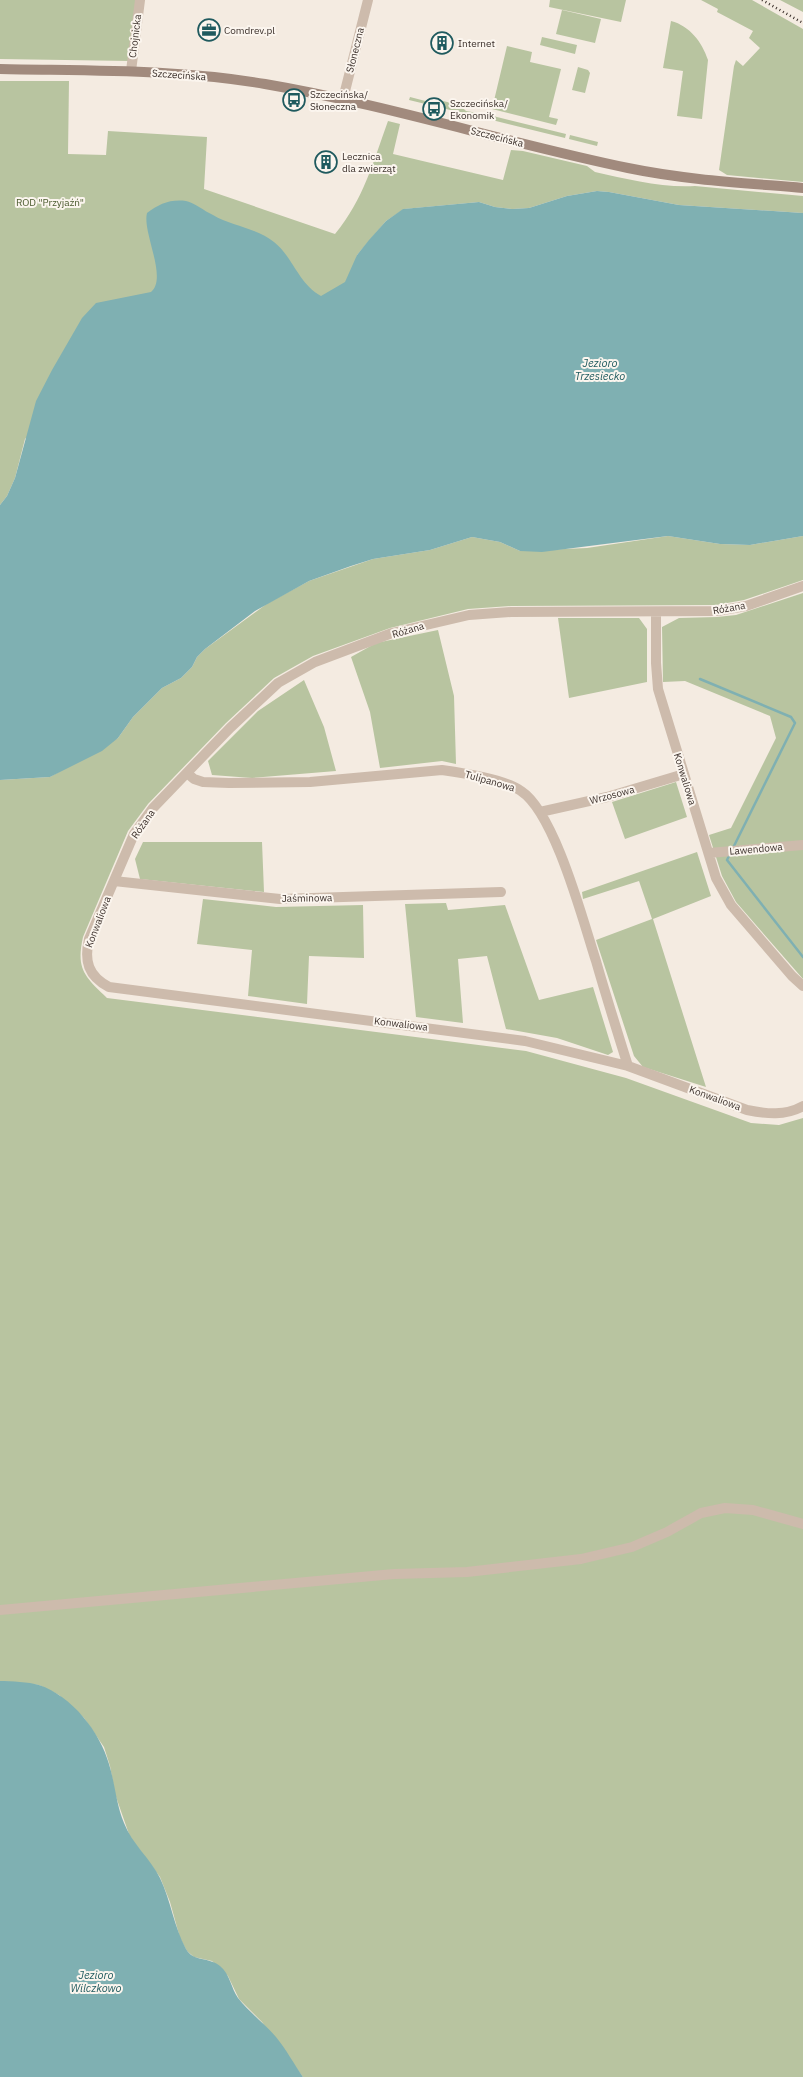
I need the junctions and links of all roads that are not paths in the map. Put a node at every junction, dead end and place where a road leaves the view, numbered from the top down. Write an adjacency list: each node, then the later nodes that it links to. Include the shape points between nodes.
1 (140, 0): 4 (street, Chojnicka)
2 (368, 0): 5 (street, Słoneczna)
3 (0, 69): 4 (street, Szczecińska)
4 (131, 72): 5 (street, Szczecińska, via 239,80)
5 (343, 99): 6 (street, Szczecińska, via 645,171)
6 (803, 188)
7 (803, 586): 8 (street, Różana, via 746,606 726,610)
8 (656, 612): 9 (street, Różana, via 482,614 458,617 392,634 315,662 278,683 230,728); 10 (street, Konwaliowa, via 658,689)
9 (187, 774): 11 (street, Tulipanowa, via 203,782 229,784 310,782 442,770 510,785 532,800); 14 (street, Różana, via 153,808 134,834)
10 (684, 774): 11 (street, Wrzosowa, via 607,797); 13 (street, Konwaliowa)
11 (540, 812): 17 (street, Tulipanowa, via 571,883)
12 (803, 845): 13 (street, Lawendowa)
13 (709, 853): 16 (street, Konwaliowa, via 716,878 731,905)
14 (114, 881): 15 (street, Jaśminowa, via 280,899); 17 (street, Konwaliowa, via 89,939 86,953 89,969 100,982 109,987 517,1040)
15 (501, 892)
16 (803, 986)
17 (628, 1066): 18 (street, Konwaliowa, via 747,1110 765,1114 784,1113)
18 (803, 1106)
19 (803, 1524): 20 (street, via 752,1510 725,1508 701,1513 667,1532 632,1547 581,1559 473,1572 394,1574)
20 (0, 1610)

